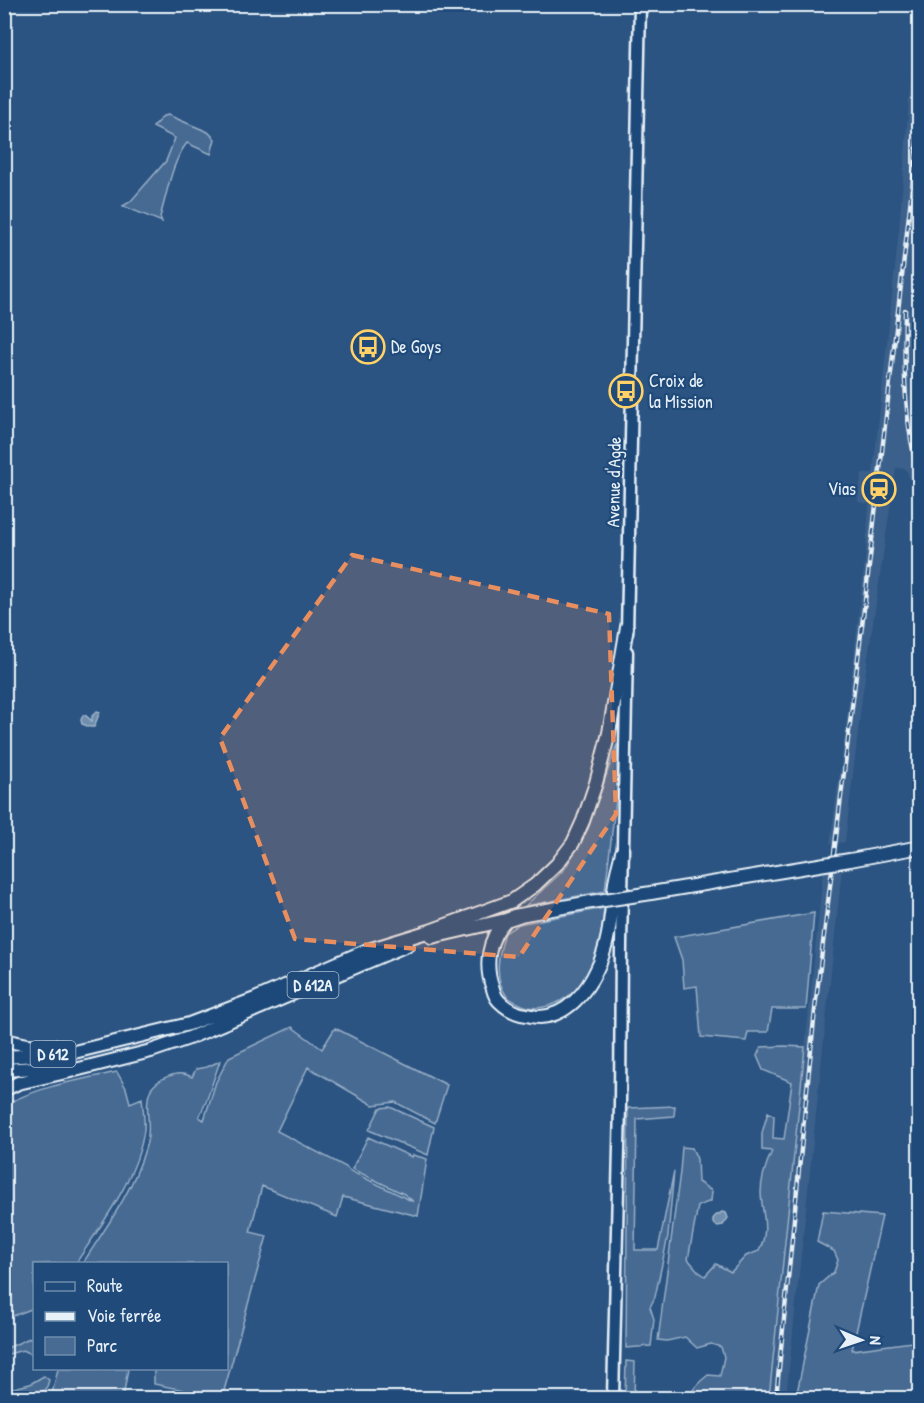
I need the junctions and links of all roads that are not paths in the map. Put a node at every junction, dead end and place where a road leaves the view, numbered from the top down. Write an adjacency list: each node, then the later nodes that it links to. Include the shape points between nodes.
1 (640, 4): 2 (main road, Avenue d'Agde)
2 (627, 627): 4 (main road, Avenue d'Agde); 7 (highway, via 609,733 596,783 573,843 543,878 512,901)
3 (920, 848): 5 (highway, D 612A, bridge)
4 (622, 852): 6 (highway, via 599,966 587,988 567,1008 540,1017 517,1014 497,1000 489,979 488,957 493,938); 14 (main road, Avenue d'Agde)
5 (521, 915): 6 (highway, D 612A); 7 (highway, D 612A)
6 (506, 920): 11 (highway, D 612A, via 407,945 189,1038)
7 (430, 931): 9 (highway, D 612A, via 365,951 189,1024)
8 (4, 1039): 9 (highway, D 612, via 48,1047)
9 (101, 1046): 10 (highway, D 612, via 70,1053)
10 (4, 1057)
11 (107, 1062): 12 (highway, D 612A); 13 (highway, D 612A, via 18,1083)
12 (4, 1070)
13 (4, 1090)
14 (613, 1398)

